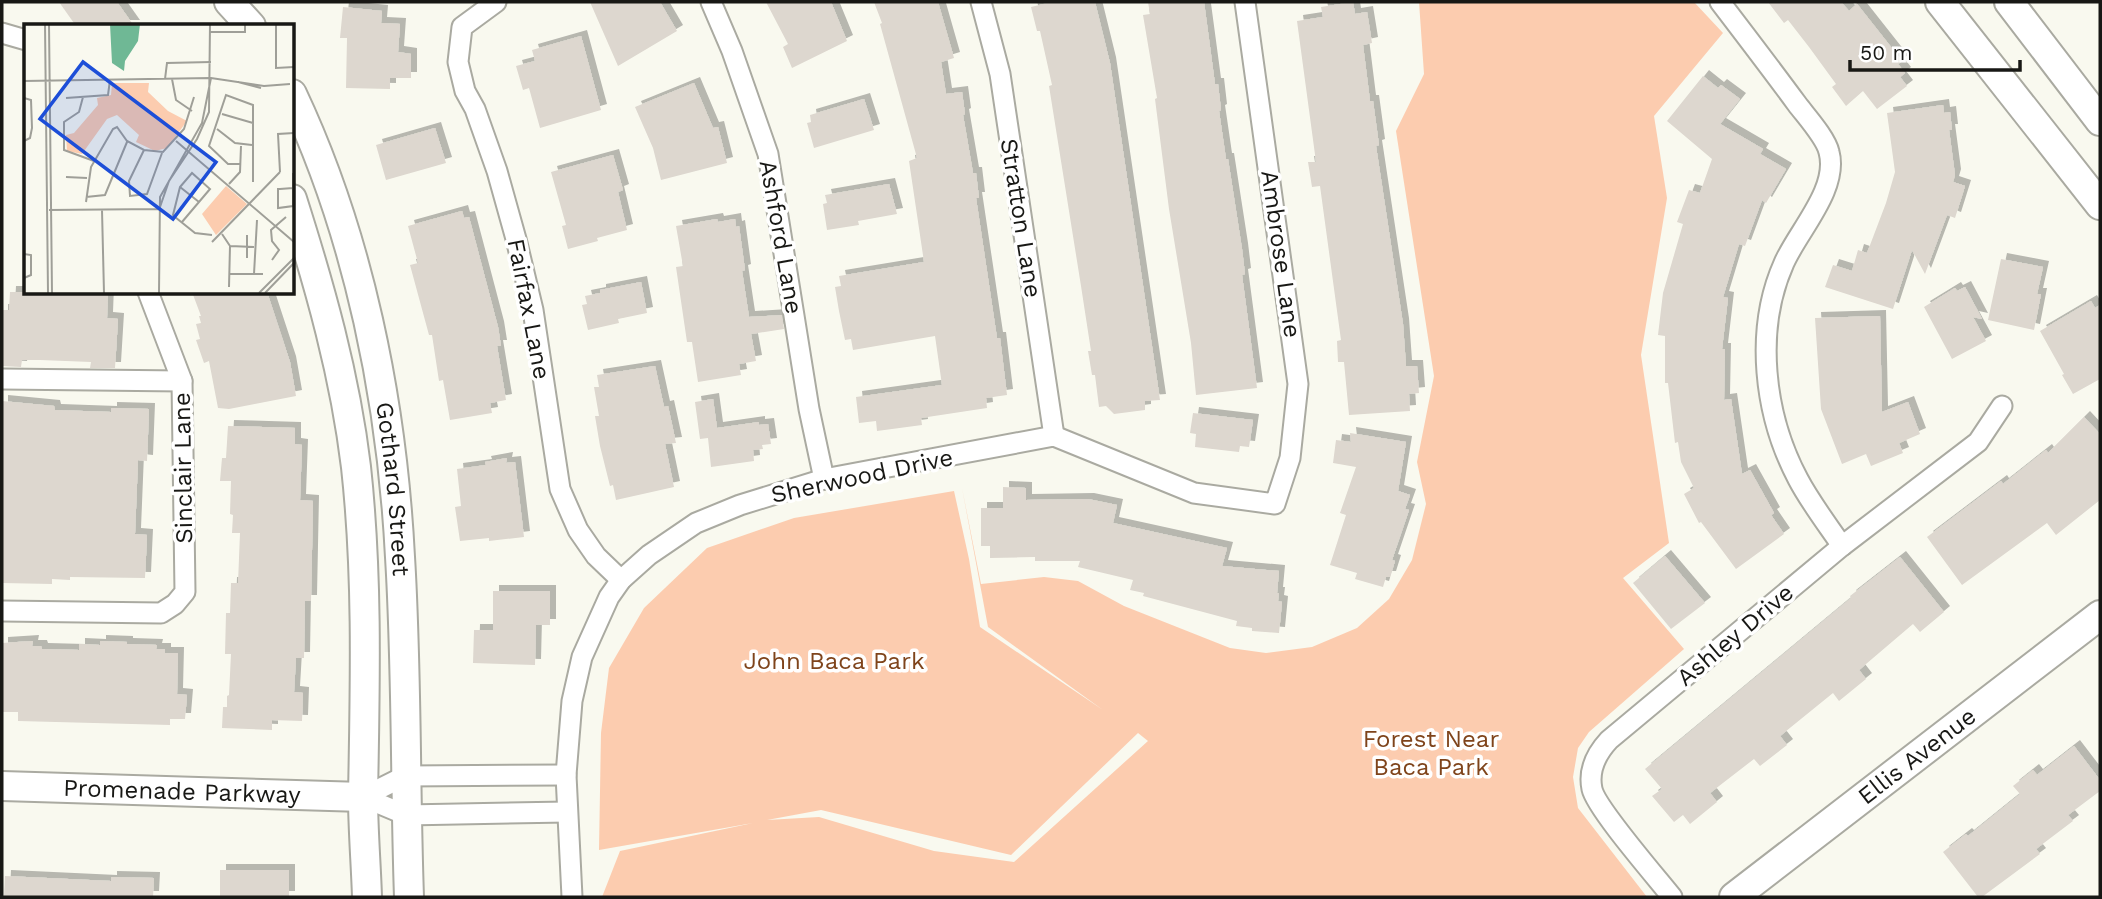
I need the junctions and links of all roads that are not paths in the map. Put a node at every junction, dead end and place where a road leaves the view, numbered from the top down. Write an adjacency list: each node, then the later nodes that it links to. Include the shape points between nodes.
1 (223, 2): 10 (street)
2 (229, 2): 11 (street)
3 (496, 2): 25 (street, Fairfax Lane, via 462,27 458,62 497,170 533,310 560,489 578,530)
4 (711, 2): 23 (street, Ashford Lane, via 768,154)
5 (981, 2): 22 (street, Stratton Lane, via 1000,74)
6 (1245, 2): 22 (street, Ambrose Lane, via 1298,384 1290,458 1275,504 1194,493)
7 (1720, 2): 24 (street, via 1829,151 1824,194 1784,263 1773,299 1767,366 1770,398 1793,468)
8 (1940, 2): 17 (street)
9 (2008, 2): 15 (street)
10 (228, 24)
11 (249, 24)
12 (2, 33): 13 (street)
13 (24, 39)
14 (294, 98): 29 (street, Gothard Street, via 333,197 379,368 400,556)
15 (2100, 121)
16 (294, 205): 31 (street, Gothard Street, via 335,346 356,467 364,574)
17 (2100, 205)
18 (149, 294): 20 (street, Sinclair Lane)
19 (2, 379): 20 (street)
20 (182, 381): 26 (street, Sinclair Lane, via 185,592 161,613)
21 (2002, 406): 24 (street, Ashley Drive, via 1978,442)
22 (1054, 436): 23 (street, Sherwood Drive)
23 (824, 479): 25 (street, Sherwood Drive, via 696,523)
24 (1842, 546): 37 (street, Ashley Drive, via 1596,754 1592,790)
25 (621, 580): 28 (street, Sherwood Drive, via 582,657 572,701)
26 (2, 611)
27 (2100, 615): 38 (street, Ellis Avenue)
28 (566, 775): 29 (street, Promenade Parkway); 32 (street, Sherwood Drive)
29 (405, 776): 31 (street, Promenade Parkway); 33 (street, Gothard Street)
30 (2, 786): 31 (street, Promenade Parkway)
31 (363, 797): 33 (street, Promenade Parkway); 34 (street, Gothard Street)
32 (567, 812): 33 (street, Promenade Parkway); 36 (street, Sherwood Drive)
33 (406, 815): 35 (street, Gothard Street)
34 (367, 897)
35 (409, 897)
36 (572, 897)
37 (1672, 897)
38 (1734, 897)

